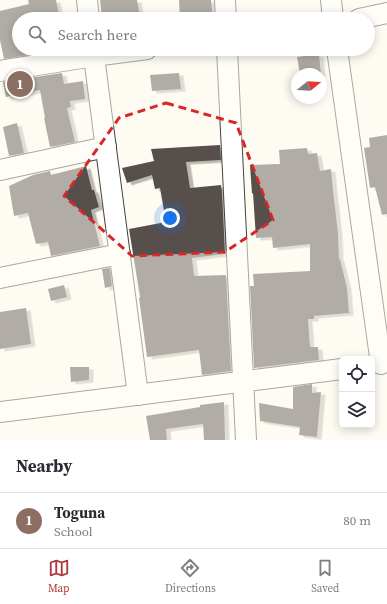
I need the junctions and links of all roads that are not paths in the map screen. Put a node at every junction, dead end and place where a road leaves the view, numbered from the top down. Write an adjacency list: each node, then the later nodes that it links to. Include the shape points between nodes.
1 (87, 0): 4 (street)
2 (225, 0): 5 (street)
3 (330, 0): 6 (street)
4 (88, 12)
5 (226, 12)
6 (332, 12)
7 (387, 13): 8 (street)
8 (375, 16)
9 (75, 56): 13 (street)
10 (95, 56): 14 (street)
11 (227, 56): 20 (street)
12 (338, 56): 18 (street)
13 (0, 72)
14 (106, 147): 15 (street); 16 (street)
15 (0, 170)
16 (120, 254): 17 (street); 21 (street)
17 (0, 278)
18 (380, 364)
19 (339, 369): 20 (street)
20 (243, 381): 21 (street); 23 (street)
21 (138, 395): 22 (street)
22 (0, 412)
23 (246, 440)

